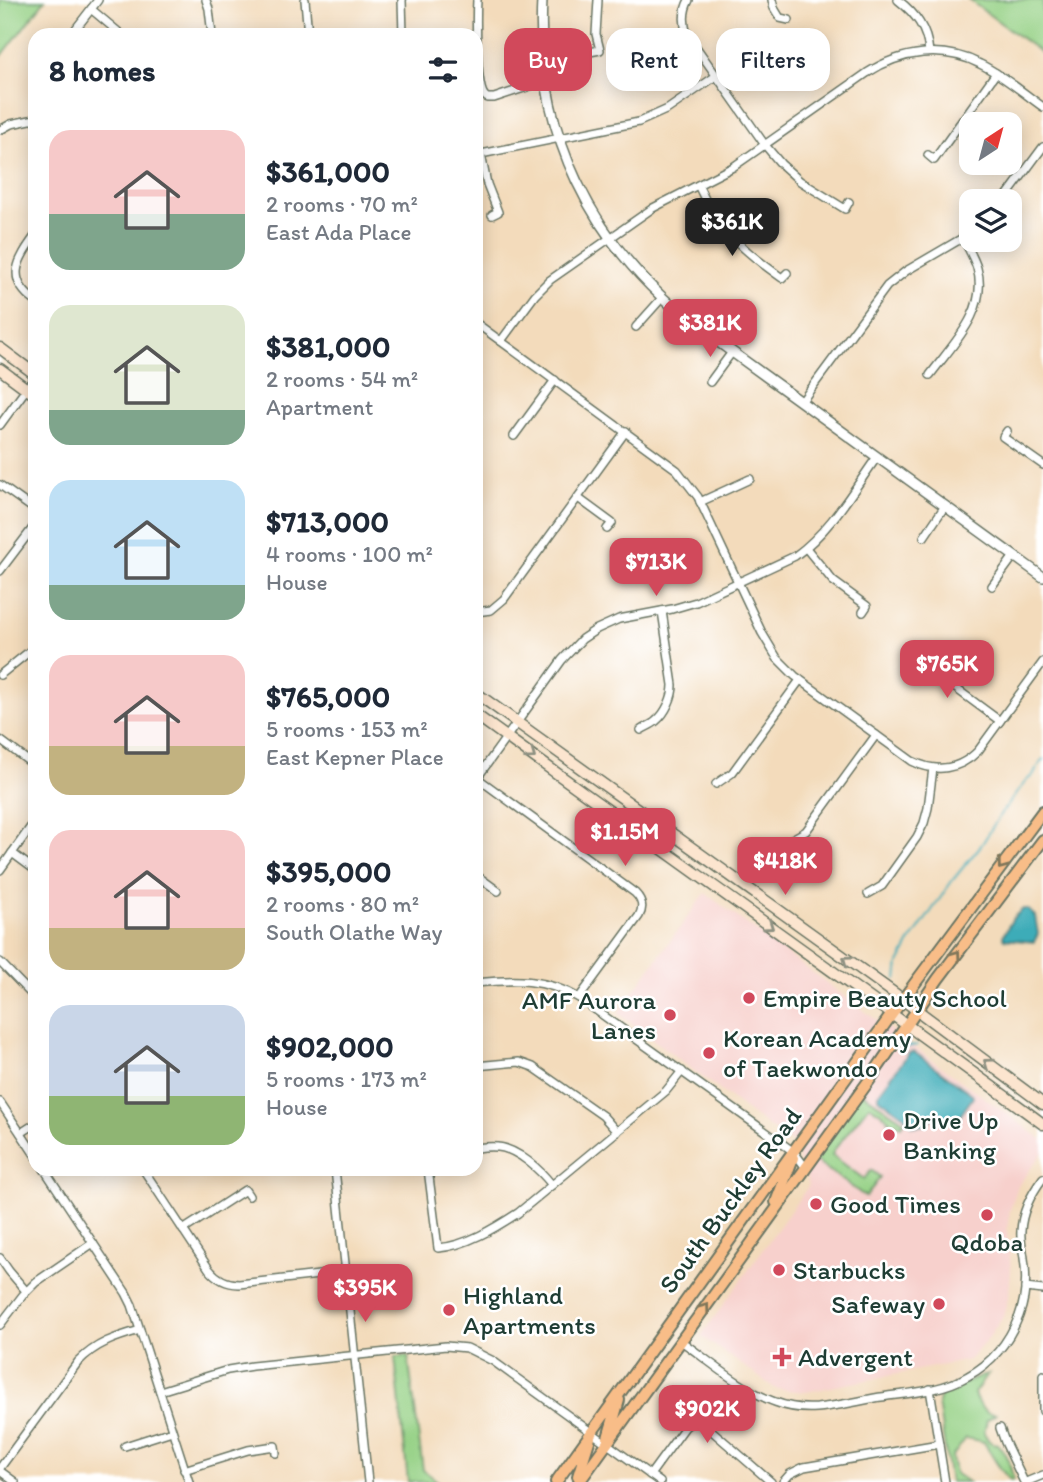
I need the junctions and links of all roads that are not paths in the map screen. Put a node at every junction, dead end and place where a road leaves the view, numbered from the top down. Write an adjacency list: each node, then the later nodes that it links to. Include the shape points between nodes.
1 (98, 0): 11 (street)
2 (206, 0): 15 (street)
3 (304, 0): 16 (street)
4 (402, 0): 17 (street)
5 (477, 0): 18 (street)
6 (542, 0): 19 (street)
7 (598, 0): 20 (street, via 600,50)
8 (689, 0): 23 (street, via 685,28)
9 (772, 0): 12 (street, via 780,18)
10 (898, 0): 21 (street, via 920,21)
11 (91, 9): 13 (street); 14 (street)
12 (789, 20)
13 (76, 28)
14 (115, 28)
15 (211, 28)
16 (307, 28)
17 (403, 28)
18 (477, 28)
19 (541, 28)
20 (592, 52)
21 (929, 52): 22 (street, via 960,56); 32 (street, via 884,62)
22 (996, 74): 28 (street); 35 (street, via 934,160)
23 (716, 76): 31 (street, via 654,116)
24 (515, 91): 27 (street, via 490,99)
25 (547, 91): 31 (street)
26 (727, 91): 32 (street)
27 (483, 92)
28 (1043, 107)
29 (28, 120): 30 (street)
30 (0, 130)
31 (559, 138): 34 (street); 41 (street, via 581,192)
32 (765, 145): 37 (street); 39 (street, via 800,181 845,209)
33 (1043, 147): 38 (street)
34 (483, 153)
35 (928, 155)
36 (483, 169): 40 (street, via 498,212)
37 (698, 185): 41 (street); 45 (street, via 732,239 782,278)
38 (1012, 189)
39 (849, 202)
40 (492, 215)
41 (609, 238): 49 (street); 52 (street, via 542,287)
42 (959, 241): 62 (street, via 887,286)
43 (28, 246): 46 (street, via 18,261)
44 (970, 252): 57 (street, via 978,269 978,299 971,318)
45 (787, 273)
46 (17, 276): 47 (street); 48 (street)
47 (7, 277)
48 (28, 295)
49 (662, 298): 50 (street); 54 (street)
50 (636, 327)
51 (483, 328): 52 (street)
52 (501, 341): 58 (street)
53 (0, 348): 56 (main road)
54 (732, 352): 59 (street); 62 (street)
55 (0, 369): 60 (main road)
56 (28, 370)
57 (930, 375)
58 (555, 380): 64 (street); 66 (street)
59 (710, 382)
60 (28, 390)
61 (28, 395): 63 (street)
62 (802, 401): 67 (street)
63 (0, 425)
64 (626, 431): 71 (street); 72 (street, via 677,470)
65 (1007, 431): 68 (street, via 1003,437)
66 (514, 436)
67 (877, 457): 74 (street); 78 (street, via 827,527)
68 (1043, 465)
69 (750, 479): 72 (street)
70 (0, 485): 73 (street)
71 (578, 498): 75 (street, via 612,523); 84 (street, via 504,599)
72 (700, 502): 82 (street)
73 (28, 505)
74 (945, 506): 77 (street); 79 (street)
75 (607, 529)
76 (28, 535): 80 (street)
77 (924, 537)
78 (806, 548): 82 (street); 86 (street, via 833,581 867,606)
79 (1014, 556): 81 (street); 83 (street)
80 (0, 571)
81 (1043, 577)
82 (738, 583): 85 (street, via 696,603); 91 (street, via 770,648)
83 (992, 586)
84 (483, 611)
85 (662, 611): 95 (street, via 619,619 582,639); 96 (street, via 673,692 656,721)
86 (863, 612)
87 (28, 655): 90 (street)
88 (1043, 662): 94 (street)
89 (939, 668): 94 (street, via 935,673)
90 (0, 675)
91 (800, 680): 97 (street); 104 (street, via 732,773)
92 (483, 698): 95 (main road)
93 (483, 720): 98 (main road)
94 (1000, 721): 102 (street, via 972,757 958,765)
95 (516, 723): 98 (street); 119 (main road, one-way to 95)
96 (641, 730)
97 (876, 735): 102 (street, via 912,761); 107 (street, via 806,831)
98 (506, 737): 101 (street); 121 (main road, one-way to 121)
99 (0, 740): 100 (street)
100 (28, 760)
101 (483, 768)
102 (933, 768): 114 (street, via 928,808 918,837 882,886)
103 (483, 782): 118 (street, via 640,898 639,916)
104 (716, 784)
105 (1043, 811): 119 (main road, South Buckley Road, one-way to 119)
106 (28, 831): 109 (street)
107 (792, 839)
108 (1043, 840): 120 (main road, South Buckley Road, one-way to 108)
109 (12, 853): 110 (street); 111 (street)
110 (28, 865)
111 (0, 870)
112 (483, 880): 113 (street)
113 (498, 891)
114 (868, 894)
115 (0, 962): 117 (street)
116 (483, 982): 118 (street, via 534,982)
117 (28, 991)
118 (579, 998): 124 (street)
119 (902, 1000): 120 (main road); 121 (main road, South Buckley Road)
120 (917, 1010): 122 (main road, South Buckley Road); 126 (main road, one-way to 120)
121 (892, 1014): 122 (main road); 133 (main road, South Buckley Road)
122 (908, 1025): 127 (main road); 134 (main road, South Buckley Road)
123 (483, 1065): 129 (street, via 519,1062 533,1067 603,1116)
124 (682, 1072): 129 (street); 133 (street)
125 (0, 1102): 130 (street)
126 (1043, 1104)
127 (1043, 1124)
128 (28, 1128): 130 (street)
129 (617, 1132): 140 (street)
130 (21, 1133): 131 (street)
131 (28, 1144)
132 (483, 1147): 140 (street, via 511,1150)
133 (793, 1152): 134 (street); 142 (main road); 155 (main road, South Buckley Road)
134 (809, 1163): 142 (main road, South Buckley Road)
135 (49, 1176): 144 (street)
136 (148, 1176): 143 (street)
137 (336, 1176): 146 (street)
138 (429, 1176): 140 (street, via 438,1248 457,1245 501,1224)
139 (1043, 1178): 147 (street, via 1023,1217)
140 (552, 1185)
141 (249, 1196): 143 (street, via 245,1189)
142 (771, 1217): 152 (main road, South Buckley Road, one-way to 142)
143 (183, 1230): 146 (street, via 214,1276 230,1283)
144 (93, 1243): 149 (street); 151 (street, via 125,1293)
145 (0, 1258): 149 (street)
146 (346, 1272): 153 (street)
147 (1025, 1288): 148 (street); 156 (street, via 1020,1312 1000,1350 968,1376)
148 (1043, 1290)
149 (26, 1291): 150 (street)
150 (0, 1325)
151 (140, 1330): 157 (street); 166 (street, via 86,1353)
152 (681, 1341): 156 (street, via 752,1391 789,1406 817,1408); 162 (main road, South Buckley Road)
153 (354, 1355): 157 (street, via 236,1368); 161 (street, via 467,1348 493,1361); 172 (street)
154 (1043, 1376): 158 (street)
155 (623, 1387): 161 (main road, South Buckley Road); 162 (main road)
156 (930, 1390): 163 (street)
157 (160, 1391): 160 (street)
158 (1043, 1411)
159 (1000, 1428): 179 (street)
160 (172, 1431): 164 (street); 167 (street)
161 (591, 1432): 162 (street); 173 (main road, South Buckley Road); 174 (main road)
162 (607, 1443): 168 (street); 174 (main road, South Buckley Road)
163 (939, 1444): 177 (street, via 804,1466); 178 (street)
164 (125, 1446)
165 (276, 1453): 167 (street, via 275,1446 264,1447)
166 (0, 1470): 170 (street)
167 (184, 1470): 171 (street)
168 (650, 1475): 175 (street); 176 (street, via 685,1427 695,1421)
169 (1043, 1475): 179 (street)
170 (15, 1482)
171 (189, 1482)
172 (368, 1482)
173 (556, 1482)
174 (577, 1482)
175 (660, 1482)
176 (771, 1482)
177 (783, 1482)
178 (945, 1482)
179 (1025, 1482)

